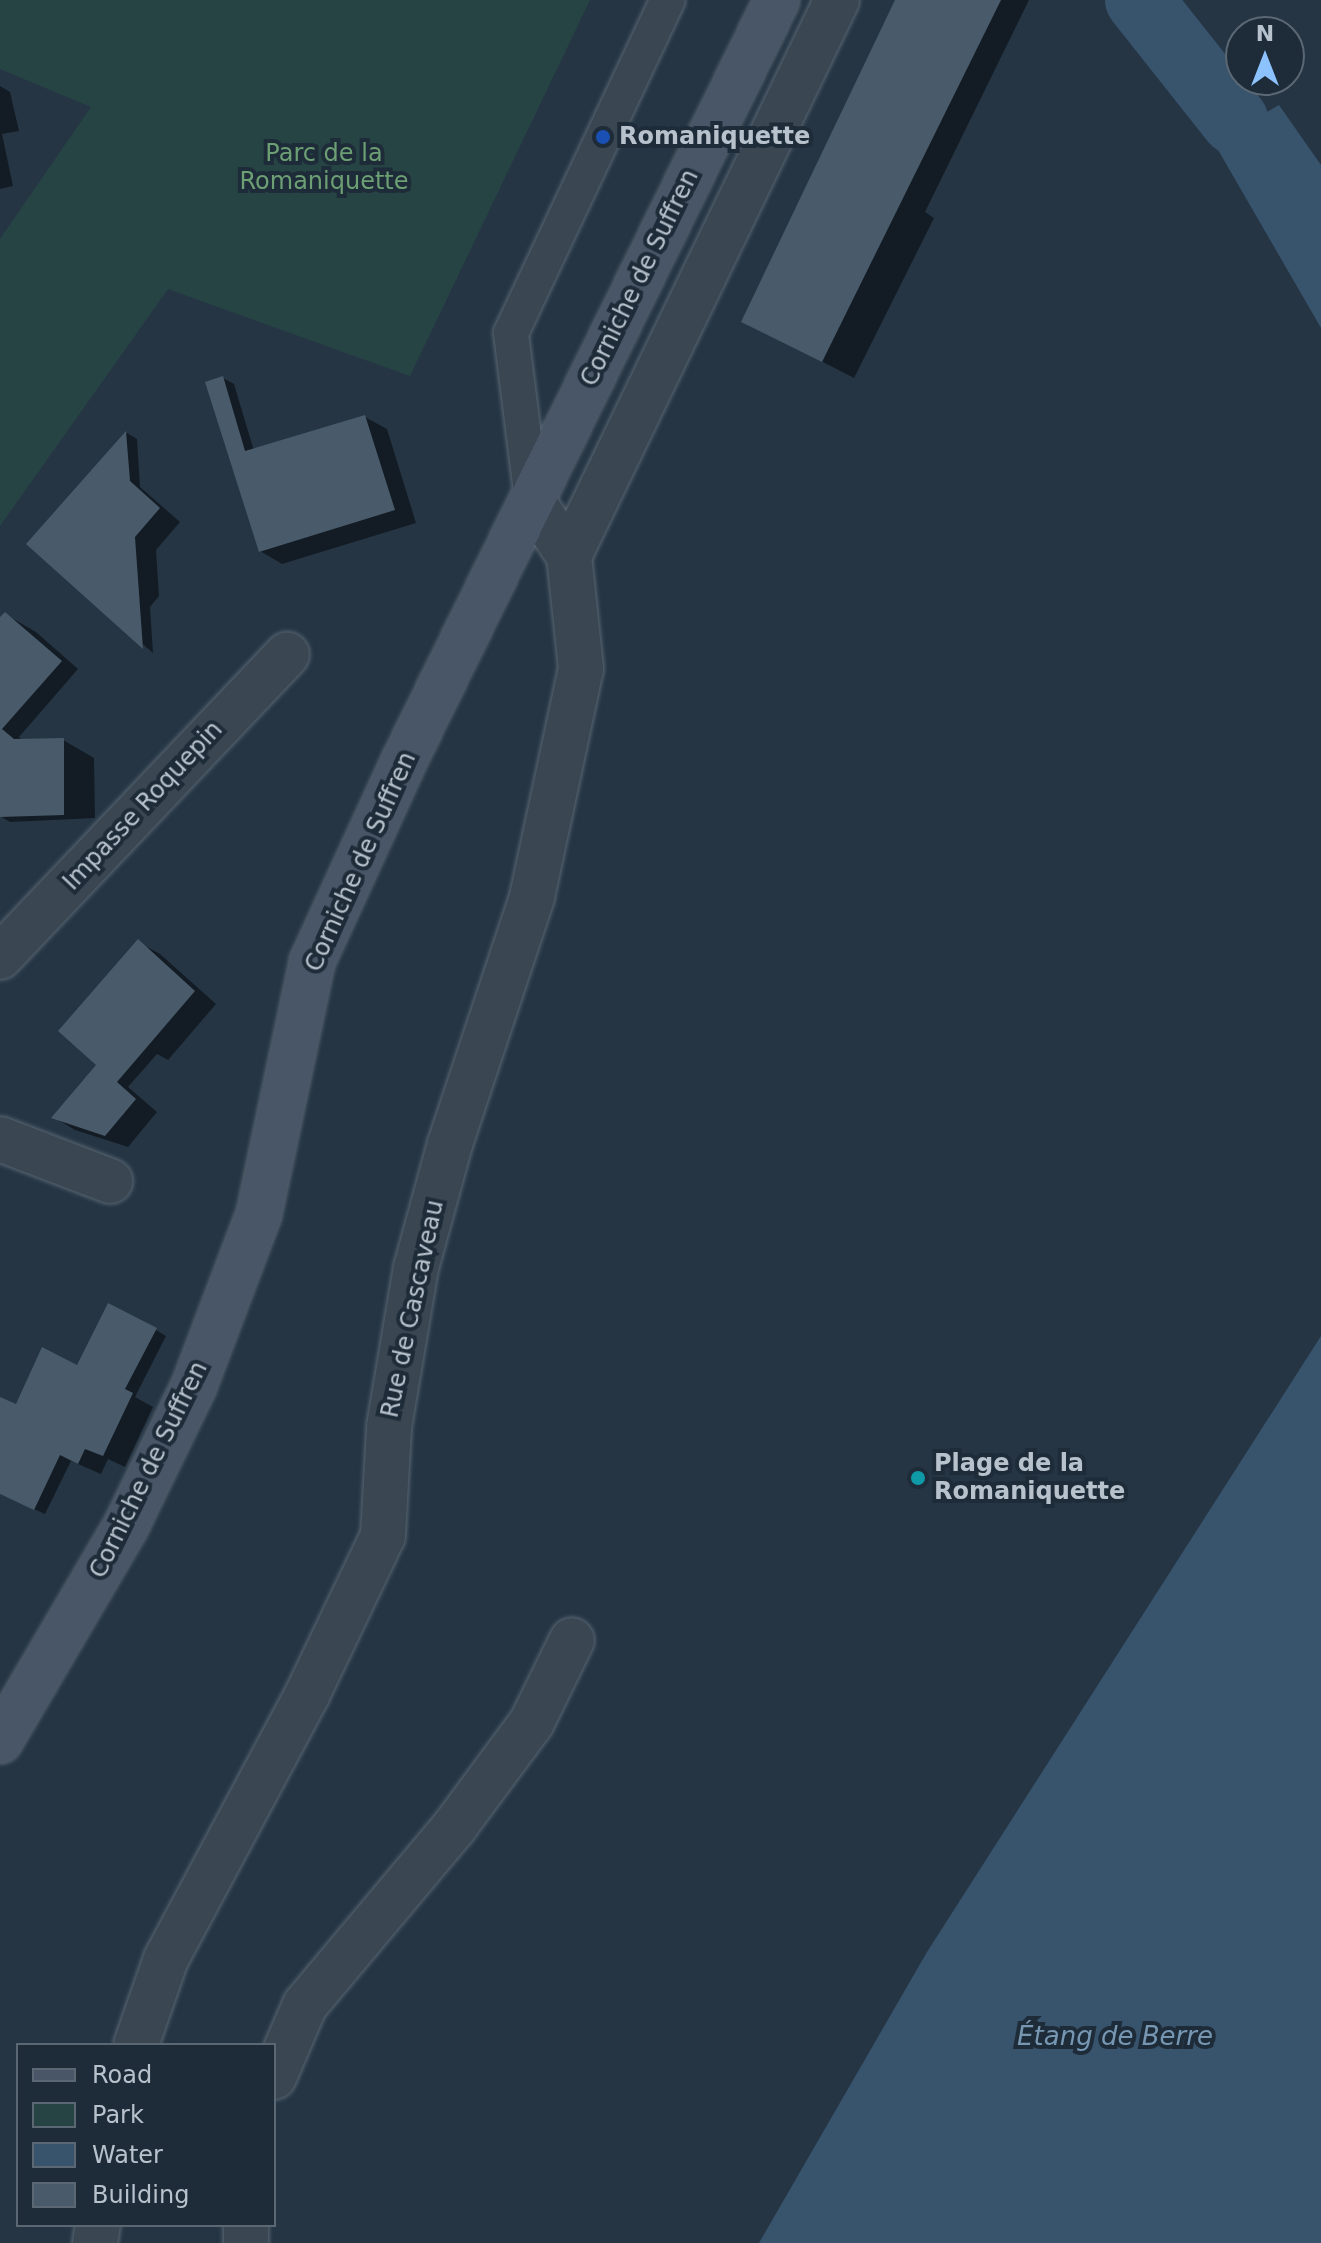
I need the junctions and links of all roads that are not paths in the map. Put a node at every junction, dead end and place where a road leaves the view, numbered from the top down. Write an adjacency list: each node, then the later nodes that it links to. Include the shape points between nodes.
1 (668, 0): 4 (lane, via 511,333)
2 (777, 0): 4 (main road, Corniche de Suffren)
3 (837, 0): 5 (street)
4 (532, 500): 5 (street, Rue de Cascaveau); 11 (main road, Corniche de Suffren, via 312,962 259,1214 194,1386 125,1528)
5 (569, 556): 12 (street, Rue de Cascaveau, via 581,668 532,897 450,1144 416,1268 389,1427 383,1536 307,1695 166,1959)
6 (287, 655): 7 (street, Impasse Roquepin)
7 (0, 957)
8 (0, 1139): 9 (street)
9 (110, 1181)
10 (572, 1640): 13 (street, via 532,1722 455,1826 305,2005)
11 (0, 1741)
12 (137, 2043)
13 (276, 2072)

